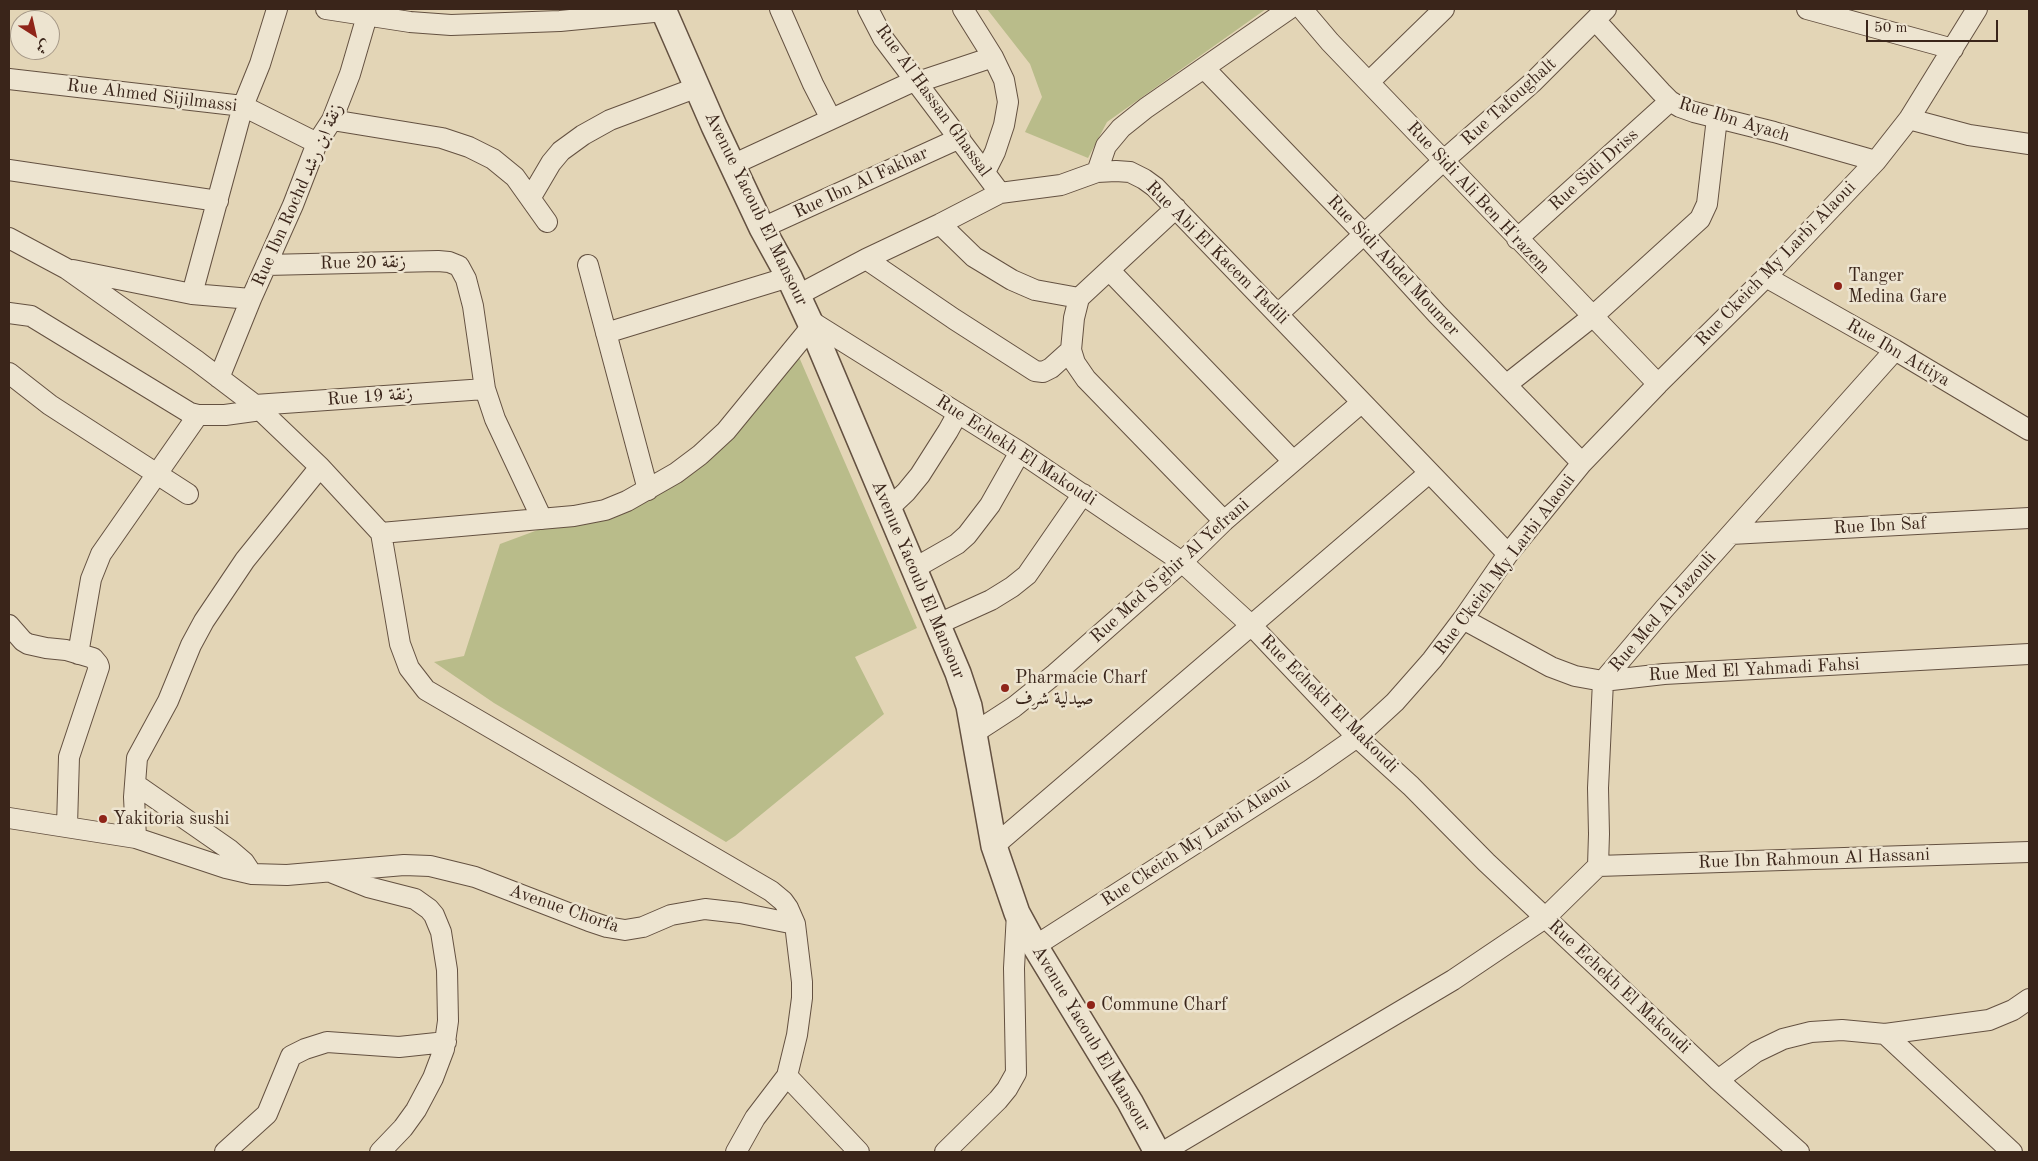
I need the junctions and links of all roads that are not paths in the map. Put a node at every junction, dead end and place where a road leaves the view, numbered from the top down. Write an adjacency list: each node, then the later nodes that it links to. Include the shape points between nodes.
1 (277, 9): 23 (street)
2 (326, 9): 12 (street)
3 (780, 9): 25 (street)
4 (868, 9): 19 (street, Rue Al Hassan Ghassal, via 883,38)
5 (963, 9): 16 (street)
6 (1289, 9): 17 (street)
7 (1302, 9): 20 (street, Rue Sidi Ali Ben H'razem)
8 (1444, 9): 20 (street)
9 (1807, 9): 15 (street)
10 (1977, 9): 15 (street, Rue Ckeich My Larbi Alaoui)
11 (664, 10): 13 (street); 21 (street, Avenue Yacoub El Mansour)
12 (368, 12): 13 (street, via 410,22 451,25); 27 (street, Rue Ibn Rochd زنقة ابن رشد, via 350,74)
13 (558, 15)
14 (1600, 15): 22 (street, Rue Ibn Ayach); 31 (street, Rue Tafoughalt, via 1533,82)
15 (1953, 49): 26 (street, Rue Ckeich My Larbi Alaoui)
16 (994, 57): 19 (street); 35 (street, via 1004,80 1008,102 1004,125)
17 (1204, 68): 36 (street, via 1121,128 1106,146); 44 (street, Rue Sidi Abdel Moumer)
18 (9, 80): 23 (street, Rue Ahmed Sijilmassi)
19 (914, 82): 25 (street); 28 (street, Rue Al Hassan Ghassal)
20 (1369, 82): 31 (street, Rue Sidi Ali Ben H'razem)
21 (698, 87): 33 (street, Avenue Yacoub El Mansour); 38 (street, via 610,120 582,135 551,163)
22 (1670, 101): 24 (street, Rue Ibn Ayach); 46 (street, Rue Sidi Driss)
23 (243, 106): 29 (street, Rue Ahmed Sijilmassi); 39 (street)
24 (1717, 118): 32 (street, Rue Ibn Ayach); 59 (street, via 1707,204 1700,219)
25 (831, 119): 33 (street)
26 (1909, 119): 30 (street, via 1969,135); 32 (street, Rue Ckeich My Larbi Alaoui)
27 (332, 120): 29 (street, Rue Ibn Rochd زنقة ابن رشد); 38 (street, via 442,138 469,147 493,159 515,177)
28 (960, 138): 35 (street, Rue Al Hassan Ghassal); 43 (street, Rue Ibn Al Fakhar)
29 (317, 143): 49 (street, Rue Ibn Rochd زنقة ابن رشد)
30 (2029, 144)
31 (1442, 160): 44 (street, Rue Tafoughalt); 46 (street, Rue Sidi Ali Ben H'razem)
32 (1876, 161): 52 (street, Rue Ckeich My Larbi Alaoui)
33 (732, 166): 43 (street, Avenue Yacoub El Mansour)
34 (9, 170): 39 (street)
35 (985, 172): 37 (street, Rue Al Hassan Ghassal)
36 (1097, 172): 37 (street, Rue Abi El Kacem Tadili, via 1061,185); 40 (street, Rue Abi El Kacem Tadili, via 1130,172 1155,187)
37 (1000, 193): 42 (street, Rue Abi El Kacem Tadili)
38 (531, 197): 41 (street)
39 (218, 201): 54 (street)
40 (1176, 208): 51 (street); 58 (street, Rue Abi El Kacem Tadili)
41 (547, 222)
42 (940, 224): 47 (street, Rue Abi El Kacem Tadili); 55 (street, via 974,257 1012,280 1035,290)
43 (762, 228): 53 (street, Avenue Yacoub El Mansour)
44 (1364, 234): 58 (street, Rue Tafoughalt); 67 (street, Rue Sidi Abdel Moumer)
45 (9, 238): 50 (street)
46 (1517, 239): 59 (street, Rue Sidi Ali Ben H'razem)
47 (866, 259): 53 (street, Rue Abi El Kacem Tadili); 62 (street, via 1035,371 1051,368)
48 (588, 265): 61 (street)
49 (266, 266): 56 (street, Rue Ibn Rochd زنقة ابن رشد); 68 (street, Rue 20 زنقة, via 438,261 459,266 473,306)
50 (66, 269): 54 (street); 65 (street)
51 (1110, 271): 55 (street); 75 (street)
52 (1766, 277): 63 (street, Rue Ibn Attiya); 66 (street, Rue Ckeich My Larbi Alaoui)
53 (793, 286): 60 (street, Avenue Yacoub El Mansour); 61 (street, Rue Abi El Kacem Tadili)
54 (192, 294): 56 (street)
55 (1080, 298): 62 (street, via 1074,318)
56 (251, 299): 65 (street, Rue Ibn Rochd زنقة ابن رشد)
57 (9, 313): 72 (street, via 31,316 170,402)
58 (1278, 314): 69 (street, Rue Abi El Kacem Tadili)
59 (1592, 317): 66 (street, Rue Sidi Ali Ben H'razem); 67 (street)
60 (810, 323): 71 (street, Rue Echekh El Makoudi); 80 (street, via 726,431 700,455); 83 (street, Avenue Yacoub El Mansour)
61 (606, 333): 80 (street)
62 (1071, 350): 86 (street, via 1074,363 1086,379)
63 (1895, 350): 73 (street, Rue Ibn Attiya); 88 (street, Rue Med Al Jazouli)
64 (9, 373): 78 (street, via 50,405)
65 (219, 378): 70 (street)
66 (1658, 384): 76 (street, Rue Ckeich My Larbi Alaoui)
67 (1506, 385): 76 (street, Rue Sidi Abdel Moumer)
68 (485, 389): 70 (street, Rue 19 زنقة); 85 (street, via 494,419)
69 (1361, 403): 75 (street, Rue Med S'ghir Al Yefrani); 79 (street, Rue Abi El Kacem Tadili)
70 (258, 408): 72 (street, Rue 19 زنقة); 77 (street)
71 (958, 413): 74 (street, Rue Echekh El Makoudi); 83 (street, via 920,475)
72 (198, 415): 78 (street)
73 (2029, 430)
74 (1020, 452): 82 (street, Rue Echekh El Makoudi); 91 (street, via 990,505 967,535)
75 (1293, 461): 86 (street, Rue Med S'ghir Al Yefrani)
76 (1582, 464): 89 (street, Rue Ckeich My Larbi Alaoui)
77 (320, 467): 87 (street); 101 (street, via 244,560 204,621 168,701 139,752)
78 (156, 472): 81 (street); 96 (street, via 94,566)
79 (1429, 473): 89 (street, Rue Abi El Kacem Tadili); 95 (street)
80 (648, 490): 85 (street, via 605,510)
81 (188, 494)
82 (1083, 494): 90 (street, Rue Echekh El Makoudi); 93 (street, via 1027,575 992,600)
83 (888, 508): 91 (street, Avenue Yacoub El Mansour)
84 (2029, 518): 88 (street, Rue Ibn Saf)
85 (542, 519): 87 (street)
86 (1224, 520): 90 (street, Rue Med S'ghir Al Yefrani)
87 (381, 533): 112 (street, via 400,644 406,662 422,686 771,891 788,908)
88 (1731, 534): 98 (street, Rue Med Al Jazouli)
89 (1508, 554): 92 (street, Rue Ckeich My Larbi Alaoui)
90 (1182, 562): 95 (street, Rue Echekh El Makoudi); 99 (street, Rue Med S'ghir Al Yefrani, via 1055,674 1014,707)
91 (914, 568): 93 (street, Avenue Yacoub El Mansour)
92 (1463, 619): 98 (street, Rue Med El Yahmadi Fahsi, via 1551,667); 100 (street, Rue Ckeich My Larbi Alaoui, via 1395,702)
93 (938, 624): 99 (street, Avenue Yacoub El Mansour, via 969,706)
94 (9, 626): 96 (street, via 28,644)
95 (1252, 626): 100 (street, Rue Echekh El Makoudi); 105 (street)
96 (78, 654): 103 (street, via 96,660 99,667 69,757)
97 (2029, 654): 98 (street, Rue Med El Yahmadi Fahsi, via 1664,674)
98 (1603, 681): 107 (street, Rue Med Al Jazouli)
99 (974, 733): 105 (street, Avenue Yacoub El Mansour)
100 (1357, 737): 111 (street, Rue Echekh El Makoudi, via 1412,786); 113 (street, Rue Ckeich My Larbi Alaoui)
101 (135, 784): 104 (street); 109 (street, via 230,850)
102 (9, 818): 103 (street, Avenue Chorfa)
103 (67, 826): 104 (street, Avenue Chorfa)
104 (136, 838): 109 (street, Avenue Chorfa)
105 (994, 846): 110 (street, Avenue Yacoub El Mansour)
106 (2029, 852): 107 (street, Rue Ibn Rahmoun Al Hassani)
107 (1598, 866): 111 (street)
108 (332, 872): 109 (street, Avenue Chorfa); 112 (street, Avenue Chorfa, via 404,865 430,866 475,877 608,928 625,930 643,927 671,915 705,909 740,912); 116 (street, via 415,899 434,915 441,932 447,970)
109 (252, 874)
110 (1017, 913): 113 (street, Avenue Yacoub El Mansour); 123 (street, via 1014,968 1016,1072 998,1100)
111 (1545, 918): 118 (street, Rue Echekh El Makoudi); 125 (street, via 1453,980)
112 (794, 924): 117 (street, via 802,998)
113 (1035, 946): 124 (street, Avenue Yacoub El Mansour)
114 (2029, 999): 115 (street, via 1989,1020)
115 (1885, 1034): 118 (street, via 1842,1030 1811,1032 1783,1039 1756,1052); 127 (street)
116 (446, 1042): 119 (street, via 399,1047 327,1042 305,1049 291,1056 267,1114); 120 (street, via 425,1096 403,1128)
117 (787, 1076): 121 (street, via 755,1118); 122 (street)
118 (1718, 1080): 126 (street, Rue Echekh El Makoudi)
119 (225, 1152)
120 (380, 1152)
121 (736, 1152)
122 (859, 1152)
123 (944, 1152)
124 (1157, 1152)
125 (1163, 1152)
126 (1799, 1152)
127 (2012, 1152)

